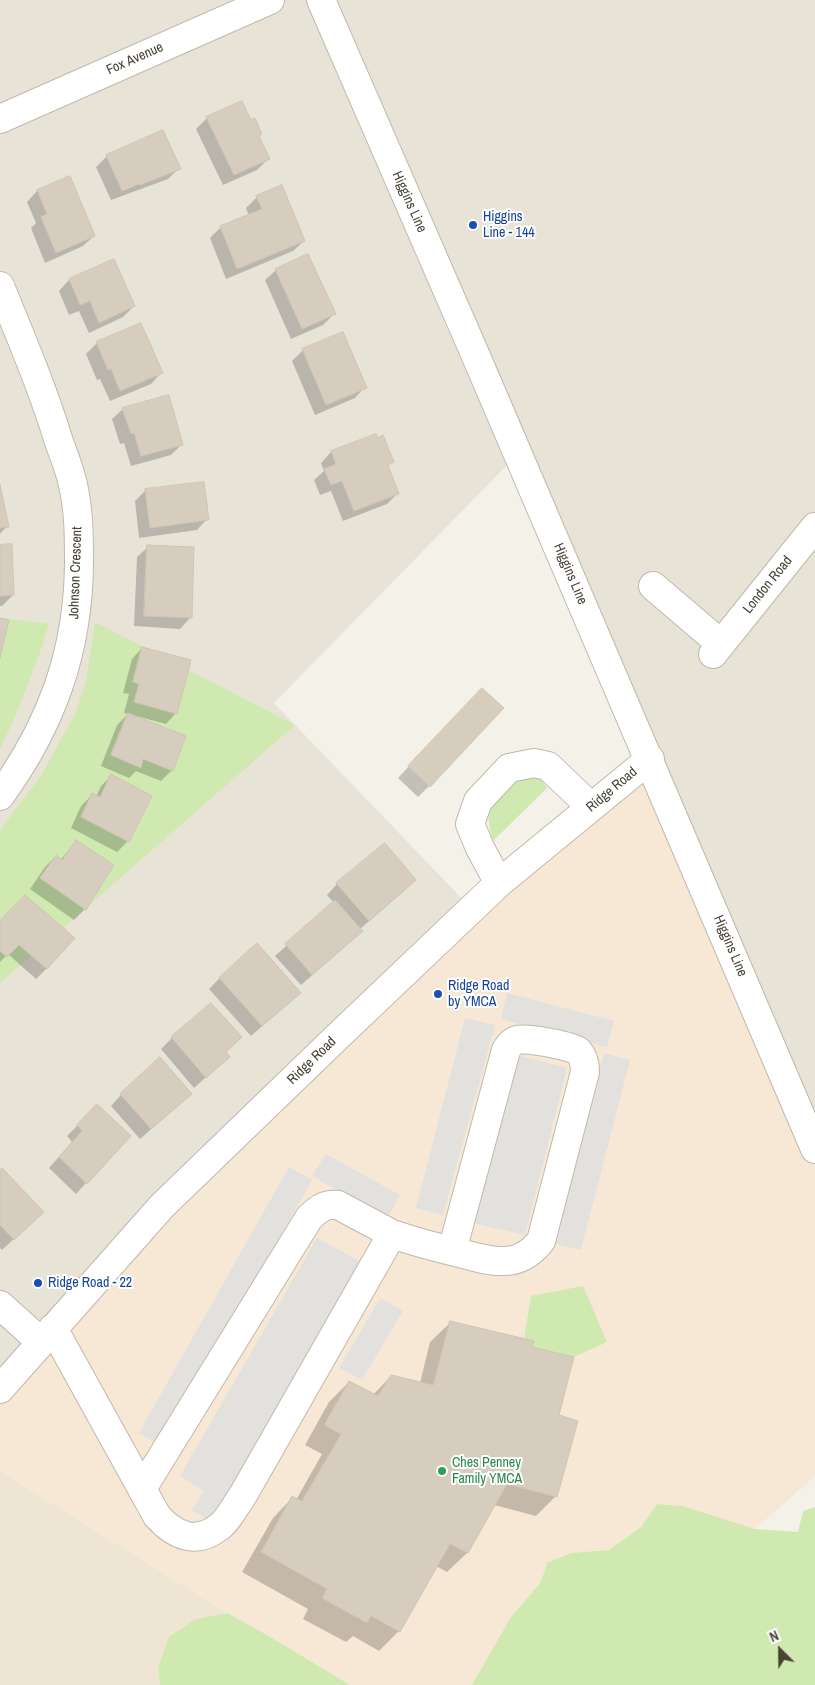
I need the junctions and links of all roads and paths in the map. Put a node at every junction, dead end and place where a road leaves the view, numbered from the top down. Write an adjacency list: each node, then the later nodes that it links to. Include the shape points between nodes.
1 (270, 0): 3 (street, Fox Avenue)
2 (321, 0): 7 (street, Higgins Line)
3 (0, 119)
4 (0, 286): 8 (street, Johnson Crescent, via 46,400 73,484 80,532 76,621 66,665 52,706 36,738)
5 (815, 527): 6 (street, London Road, via 717,649)
6 (653, 586)
7 (650, 759): 9 (street, Ridge Road); 11 (street, Higgins Line)
8 (0, 796)
9 (591, 807): 10 (street, Ridge Road); 10 (street, via 548,766 534,763 509,768 478,801 470,824)
10 (499, 883): 15 (street, Ridge Road, via 162,1206)
11 (815, 1149)
12 (392, 1234): 13 (street); 17 (street, via 338,1205 322,1206 309,1218); 17 (street, via 243,1494 221,1526 187,1537 157,1516)
13 (452, 1251): 13 (street, via 484,1260 506,1261 526,1255 541,1241 585,1072 583,1057 577,1050 527,1038 509,1045)
14 (0, 1305): 15 (street)
15 (47, 1335): 16 (street, Ridge Road); 17 (street)
16 (0, 1389)
17 (142, 1489)

